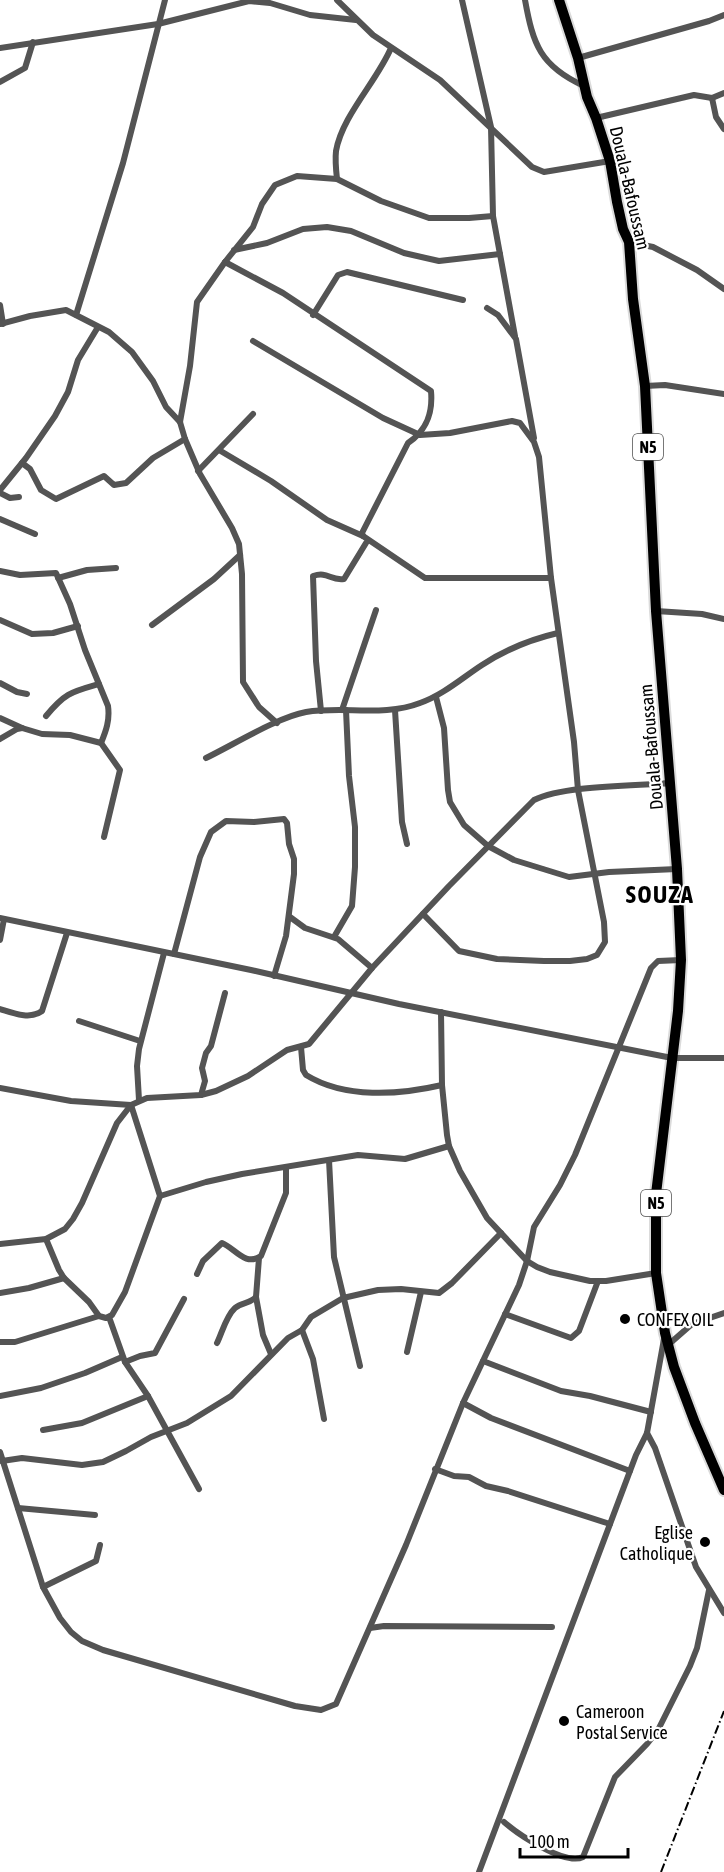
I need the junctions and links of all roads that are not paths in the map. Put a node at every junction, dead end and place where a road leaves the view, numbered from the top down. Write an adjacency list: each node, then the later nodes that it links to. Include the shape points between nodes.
1 (165, 0): 8 (street)
2 (337, 0): 7 (street)
3 (462, 0): 18 (street)
4 (525, 0): 14 (street, via 530,29 543,59 567,79)
5 (559, 0): 12 (highway, Douala-Bafoussam / N5)
6 (724, 15): 12 (street)
7 (356, 20): 8 (street, via 310,15 249,1); 11 (street)
8 (158, 24): 9 (street); 31 (street, via 123,163)
9 (33, 42): 10 (street); 13 (street, via 25,68)
10 (0, 48)
11 (391, 48): 18 (street, via 429,71); 21 (street, via 342,132 336,152)
12 (578, 58): 14 (highway, Douala-Bafoussam / N5)
13 (0, 82)
14 (584, 86): 17 (highway, Douala-Bafoussam / N5)
15 (724, 93): 16 (street)
16 (712, 98): 17 (street, via 694,95); 19 (street, via 716,117)
17 (597, 118): 20 (highway, Douala-Bafoussam / N5)
18 (491, 127): 20 (street, via 539,171); 22 (street)
19 (724, 129)
20 (610, 161): 23 (highway, Douala-Bafoussam / N5)
21 (337, 179): 22 (street, via 381,201 429,218); 24 (street, via 297,176 275,185 253,227)
22 (493, 216): 25 (street)
23 (629, 242): 27 (street, via 653,247); 37 (highway, Douala-Bafoussam / N5)
24 (234, 250): 25 (street, via 303,229 327,227 351,231 404,253 439,261); 26 (street)
25 (500, 254): 35 (street)
26 (225, 262): 32 (street, via 283,293); 40 (street, via 197,302)
27 (724, 289)
28 (463, 300): 32 (street, via 347,272 338,275)
29 (0, 305): 33 (street)
30 (487, 308): 35 (street, via 498,315)
31 (76, 315): 33 (street, via 66,310); 34 (street)
32 (313, 315): 41 (street, via 431,391 433,407)
33 (2, 324)
34 (98, 327): 40 (street, via 110,332 132,352 166,407); 45 (street, via 78,360 68,392 44,434)
35 (516, 339): 43 (street)
36 (253, 341): 41 (street, via 383,418)
37 (645, 386): 38 (street, via 665,385); 59 (highway, Douala-Bafoussam / N5)
38 (724, 394)
39 (253, 414): 44 (street)
40 (180, 422): 42 (street)
41 (420, 435): 43 (street, via 512,421 520,423); 51 (street, via 408,443)
42 (185, 439): 45 (street, via 153,458 126,483 114,485 104,476 56,499 41,490 30,469); 46 (street)
43 (534, 442): 57 (street)
44 (219, 450): 46 (street); 51 (street, via 327,520)
45 (21, 463): 47 (street)
46 (198, 471): 53 (street, via 232,528)
47 (0, 491): 48 (street, via 10,498)
48 (19, 497)
49 (0, 519): 50 (street)
50 (35, 534)
51 (363, 537): 57 (street, via 425,578)
52 (366, 543): 71 (street, via 344,579 321,573 313,576)
53 (240, 555): 62 (street); 74 (street, via 243,682 259,707)
54 (116, 568): 56 (street)
55 (0, 571): 56 (street, via 20,575 56,573)
56 (58, 578): 63 (street)
57 (551, 578): 64 (street)
58 (376, 610): 69 (street)
59 (656, 611): 60 (street); 79 (highway, Douala-Bafoussam / N5)
60 (724, 619)
61 (0, 620): 63 (street, via 33,634)
62 (153, 625)
63 (78, 626): 66 (street)
64 (558, 633): 68 (street, via 494,658); 80 (street)
65 (0, 683): 67 (street)
66 (99, 684): 72 (street, via 70,692); 77 (street, via 109,714)
67 (27, 694)
68 (436, 697): 70 (street); 83 (street, via 444,729 450,802 464,825)
69 (344, 710): 70 (street); 71 (street); 90 (street, via 355,867 352,906)
70 (395, 710): 82 (street, via 402,822)
71 (321, 711): 74 (street)
72 (46, 716)
73 (0, 718): 75 (street)
74 (277, 723): 78 (street)
75 (22, 728): 76 (street); 77 (street)
76 (0, 740)
77 (101, 743): 81 (street, via 120,770)
78 (206, 758)
79 (670, 783): 80 (street); 84 (highway, Douala-Bafoussam / N5)
80 (578, 790): 83 (street, via 534,800); 85 (street)
81 (104, 837)
82 (407, 844)
83 (488, 846): 85 (street, via 514,861 551,873 573,877); 86 (street)
84 (676, 868): 85 (street); 94 (highway, Douala-Bafoussam / N5)
85 (594, 874): 86 (street, via 605,937 602,950 587,959 506,959 459,951)
86 (423, 914): 95 (street)
87 (290, 917): 90 (street, via 305,928); 93 (street, via 295,867 287,823 278,818 226,821 211,832 200,857); 96 (street)
88 (2, 919): 89 (street); 91 (street)
89 (67, 933): 92 (street); 99 (street, via 42,1011 27,1015)
90 (334, 937): 95 (street)
91 (0, 940)
92 (164, 953): 93 (street); 102 (street)
93 (174, 954): 96 (street)
94 (681, 960): 104 (street, via 658,961 653,965); 105 (highway, Douala-Bafoussam / N5)
95 (372, 968): 98 (street)
96 (274, 975): 98 (street)
97 (225, 993): 109 (street, via 202,1068 205,1081)
98 (352, 993): 100 (street); 103 (street, via 313,1041)
99 (0, 1009)
100 (441, 1012): 104 (street); 107 (street)
101 (79, 1021): 102 (street)
102 (140, 1041): 110 (street)
103 (301, 1047): 107 (street, via 306,1075 341,1089 401,1092); 109 (street, via 287,1050 229,1086)
104 (620, 1048): 105 (street); 120 (street, via 575,1155 534,1227)
105 (672, 1058): 106 (street); 121 (highway, Douala-Bafoussam / N5, via 656,1194)
106 (724, 1058)
107 (442, 1085): 112 (street)
108 (0, 1088): 111 (street, via 71,1101)
109 (201, 1095): 110 (street)
110 (139, 1100): 111 (street)
111 (131, 1105): 115 (street); 117 (street, via 117,1123 73,1219 65,1229)
112 (449, 1146): 113 (street, via 405,1159 371,1155); 116 (street, via 480,1208)
113 (328, 1160): 114 (street); 128 (street, via 333,1250)
114 (286, 1168): 115 (street, via 225,1177); 119 (street, via 284,1199)
115 (160, 1196): 133 (street, via 125,1292)
116 (501, 1233): 120 (street); 125 (street, via 441,1292)
117 (46, 1239): 118 (street); 123 (street)
118 (0, 1244)
119 (259, 1258): 122 (street, via 248,1259 222,1243 203,1261); 127 (street)
120 (527, 1261): 124 (street, via 550,1272); 131 (street)
121 (656, 1273): 124 (street); 135 (highway, Douala-Bafoussam / N5)
122 (197, 1274)
123 (64, 1278): 126 (street); 132 (street)
124 (598, 1281): 131 (street, via 579,1330 571,1338)
125 (421, 1292): 128 (street, via 378,1290); 139 (street)
126 (0, 1293)
127 (256, 1297): 137 (street, via 253,1302 235,1308); 140 (street)
128 (343, 1298): 134 (street, via 310,1317); 143 (street)
129 (184, 1299): 141 (street, via 154,1353)
130 (724, 1313): 138 (street, via 692,1324)
131 (505, 1314): 142 (street)
132 (99, 1316): 133 (street); 136 (street, via 15,1342)
133 (109, 1317): 141 (street)
134 (302, 1330): 140 (street); 148 (street, via 313,1359)
135 (665, 1333): 138 (highway, Douala-Bafoussam / N5); 147 (street)
136 (0, 1342)
137 (217, 1344)
138 (668, 1345): 157 (highway, Douala-Bafoussam / N5, via 686,1402)
139 (407, 1352)
140 (271, 1354): 150 (street, via 231,1396)
141 (123, 1360): 144 (street, via 50,1385); 145 (street)
142 (483, 1361): 146 (street); 147 (street, via 561,1391)
143 (360, 1366)
144 (0, 1396)
145 (148, 1396): 149 (street, via 81,1423); 150 (street)
146 (463, 1403): 154 (street); 155 (street, via 491,1418)
147 (651, 1412): 151 (street)
148 (324, 1419)
149 (43, 1430)
150 (167, 1432): 153 (street, via 93,1465 22,1458); 156 (street)
151 (647, 1433): 155 (street); 163 (street, via 690,1551)
152 (0, 1452): 153 (street)
153 (2, 1461): 158 (street)
154 (435, 1469): 160 (street); 164 (street)
155 (630, 1471): 160 (street)
156 (199, 1489)
157 (724, 1490)
158 (18, 1508): 159 (street); 162 (street)
159 (95, 1515)
160 (610, 1524): 170 (street)
161 (100, 1545): 162 (street, via 96,1561)
162 (43, 1587): 168 (street, via 60,1618 90,1645 309,1709 321,1710 336,1704)
163 (709, 1590): 165 (street); 169 (street, via 690,1666 658,1730 615,1777 583,1857 556,1854)
164 (377, 1611): 166 (street); 168 (street)
165 (724, 1613)
166 (384, 1626): 167 (street); 168 (street)
167 (552, 1627)
168 (370, 1628)
169 (504, 1822)
170 (478, 1872)

